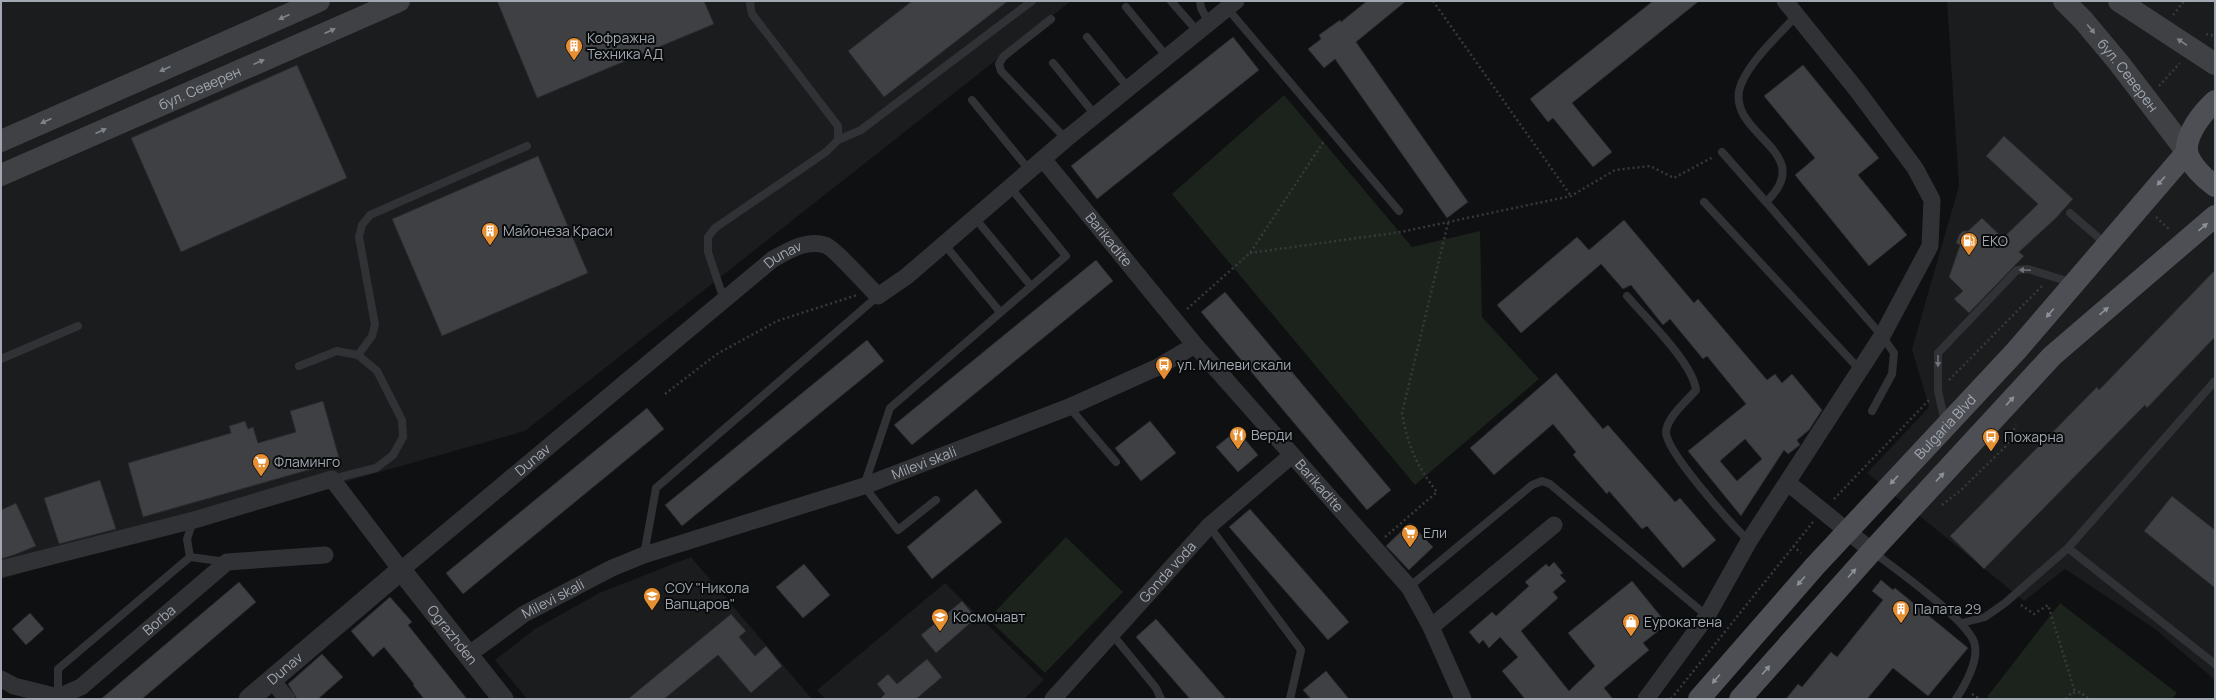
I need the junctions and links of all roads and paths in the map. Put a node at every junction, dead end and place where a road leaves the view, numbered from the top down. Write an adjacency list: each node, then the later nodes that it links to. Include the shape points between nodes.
1 (319, 1): 31 (main road, one-way to 31)
2 (399, 1): 37 (main road, бул. Северен, one-way to 2)
3 (751, 1): 30 (lane, via 752,14 838,126)
4 (1032, 1): 30 (lane, via 862,130)
5 (1172, 1): 17 (lane)
6 (1200, 1): 17 (lane)
7 (1433, 1): 40 (path)
8 (1785, 1): 14 (street)
9 (2064, 1): 34 (main road, бул. Северен, one-way to 34, via 2120,63)
10 (2118, 1): 22 (main road, one-way to 10)
11 (2184, 1): 15 (path)
12 (1232, 5): 17 (street); 28 (lane)
13 (1126, 8): 19 (lane)
14 (1796, 16): 42 (lane, via 1746,74 1739,92 1742,112 1782,161 1783,176 1776,192); 62 (street, via 1856,89 1915,168 1932,200 1930,246)
15 (2172, 17)
16 (1052, 18): 29 (lane, via 1002,57 999,64 1001,70)
17 (1203, 28): 19 (street)
18 (1087, 37): 24 (lane)
19 (1167, 57): 24 (street)
20 (2182, 61): 23 (path)
21 (1053, 63): 27 (lane)
22 (2215, 64)
23 (2156, 88)
24 (1129, 89): 27 (street)
25 (972, 100): 36 (lane)
26 (2215, 101): 34 (main road, via 2201,114 2191,132)
27 (1096, 116): 29 (street)
28 (1331, 131): 43 (lane); 52 (path)
29 (1066, 139): 35 (street)
30 (838, 140): 58 (lane, via 826,152 715,228 708,237 708,252)
31 (1, 141)
32 (527, 146): 64 (lane, via 370,215 362,225 359,237 375,325 372,336)
33 (1722, 152): 40 (path, via 1674,178 1650,166 1615,170); 42 (lane)
34 (2188, 152): 38 (main road, via 2196,168); 51 (main road, Bulgaria Blvd, one-way to 51)
35 (1044, 159): 36 (street); 60 (street, Barikadite)
36 (1030, 170): 39 (street)
37 (1, 175)
38 (2215, 186)
39 (1010, 187): 47 (street); 55 (lane, via 1066,256)
40 (1571, 196): 48 (path)
41 (1704, 202): 67 (lane)
42 (1766, 202): 62 (lane)
43 (1399, 211)
44 (2070, 213): 51 (lane)
45 (2154, 214): 49 (path)
46 (2215, 216): 90 (main road, one-way to 46, via 2052,356)
47 (975, 218): 50 (street); 55 (lane)
48 (1448, 223): 52 (path); 88 (path, via 1402,413 1406,437 1420,471 1437,492)
49 (2175, 235)
50 (944, 244): 56 (street, via 907,276); 59 (lane)
51 (2107, 246): 54 (main road, Bulgaria Blvd)
52 (1250, 253): 60 (path)
53 (2052, 277): 54 (lane); 69 (path); 69 (lane, one-way to 69, via 2028,269 2018,270 1938,353)
54 (2075, 284): 74 (main road, Bulgaria Blvd, one-way to 74)
55 (1031, 286): 59 (lane)
56 (878, 296): 58 (street, Dunav, via 826,245 814,243 795,247 773,259); 70 (path, via 863,293 777,321 717,354); 92 (lane, via 656,488)
57 (1627, 296): 87 (lane, via 1682,360 1695,382 1696,390 1673,417 1666,430 1667,440 1676,455 1737,530)
58 (724, 300): 96 (street, Dunav)
59 (1000, 312): 79 (lane, via 890,408)
60 (1174, 320): 63 (street, Barikadite)
61 (78, 326): 65 (lane)
62 (1882, 336): 67 (street); 72 (lane, via 1894,353 1892,374)
63 (1194, 345): 71 (street, Milevi skali, via 1152,370); 75 (street, Barikadite)
64 (358, 355): 66 (lane, via 337,351); 77 (lane, via 376,371 391,396 402,420 403,437 393,455 376,468)
65 (1, 360)
66 (299, 366)
67 (1860, 370): 78 (street)
68 (2215, 381): 89 (lane)
69 (1938, 391): 74 (lane); 82 (path)
70 (665, 394)
71 (1069, 407): 76 (lane); 79 (street, Milevi skali)
72 (1872, 411)
73 (2017, 421): 81 (path, via 2008,445)
74 (1946, 425): 86 (main road, Bulgaria Blvd, one-way to 86)
75 (1292, 455): 85 (street, Gonda voda); 88 (street, Barikadite)
76 (1116, 462)
77 (332, 479): 83 (street); 96 (street)
78 (1788, 483): 82 (street); 87 (street)
79 (864, 486): 80 (lane, via 898,530); 92 (street, Milevi skali)
80 (936, 500)
81 (1940, 507)
82 (1822, 512): 86 (street); 117 (path)
83 (194, 520): 93 (lane, via 187,539); 95 (street)
84 (1554, 525): 101 (street)
85 (1209, 526): 102 (street, Gonda voda); 114 (lane, via 1301,650)
86 (1846, 532): 90 (street); 118 (main road, Bulgaria Blvd, one-way to 118)
87 (1749, 541): 99 (street)
88 (1374, 547): 97 (street, Barikadite)
89 (2068, 548): 98 (lane); 104 (lane)
90 (1872, 551): 100 (lane); 119 (main road, one-way to 90)
91 (324, 555): 94 (street)
92 (644, 555): 103 (street, Milevi skali, via 612,568 530,611)
93 (190, 557): 94 (lane); 108 (lane, via 58,669)
94 (227, 562): 108 (street, Borba, via 81,687)
95 (1, 569)
96 (401, 570): 103 (street, Ograzhden); 106 (street, Dunav)
97 (1410, 587): 99 (lane, via 1532,485 1542,481 1550,484); 101 (street, Barikadite)
98 (2011, 598): 100 (lane, via 1985,617); 107 (path, via 2034,614 2048,605)
99 (1707, 616): 116 (street)
100 (1962, 623): 120 (lane, via 1974,643 1974,664)
101 (1431, 627): 115 (street, Barikadite)
102 (1112, 634): 112 (street, Gonda voda); 113 (lane, via 1156,688)
103 (468, 655): 111 (street, Ograzhden)
104 (2215, 664)
105 (1, 679): 108 (street, via 14,686)
106 (272, 680): 109 (street, Dunav); 110 (street)
107 (2075, 692): 121 (path); 122 (path, via 2084,693)
108 (58, 697)
109 (249, 699)
110 (287, 699)
111 (503, 699)
112 (1053, 699)
113 (1161, 699)
114 (1290, 699)
115 (1463, 699)
116 (1646, 699)
117 (1671, 699)
118 (1699, 699)
119 (1740, 699)
120 (1956, 699)
121 (2066, 699)
122 (2089, 699)

